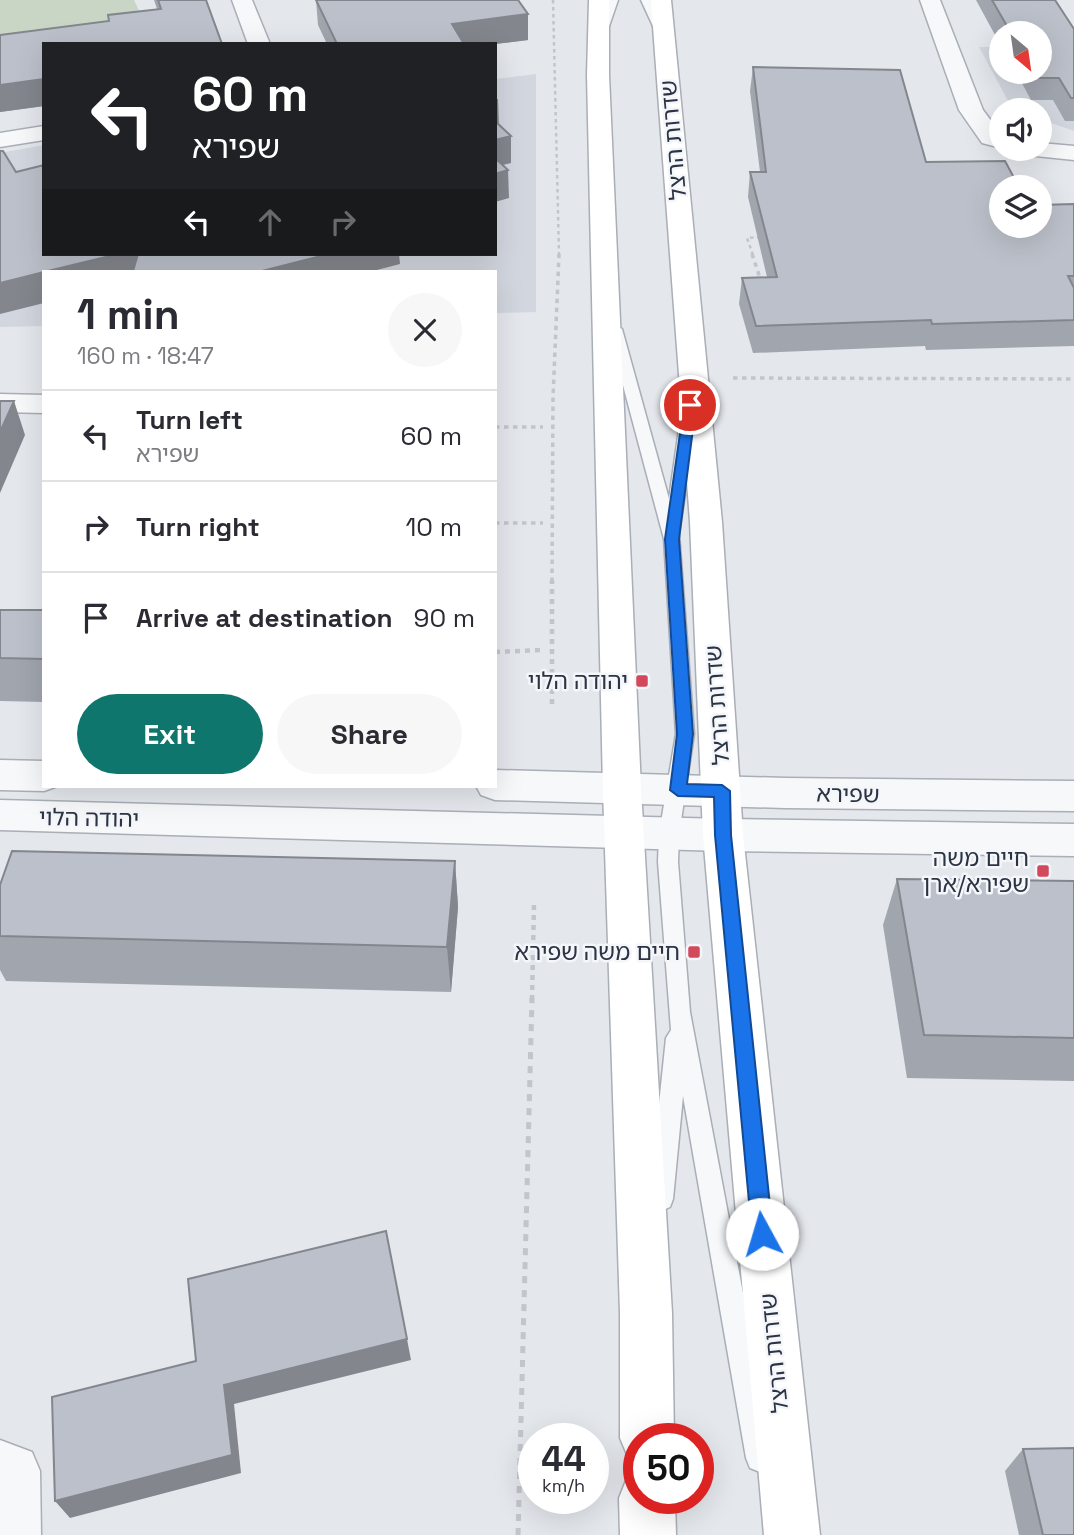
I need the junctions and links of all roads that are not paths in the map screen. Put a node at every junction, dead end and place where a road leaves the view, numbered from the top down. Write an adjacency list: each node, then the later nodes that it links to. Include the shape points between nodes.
1 (242, 0): 8 (street)
2 (599, 0): 9 (main road)
3 (613, 0): 9 (lane)
4 (646, 0): 7 (lane)
5 (661, 0): 7 (main road, שדרות הרצל)
6 (930, 0): 11 (street, via 971,110)
7 (665, 41): 16 (main road, שדרות הרצל)
8 (258, 42)
9 (598, 42): 15 (main road)
10 (42, 133): 12 (street)
11 (989, 137)
12 (0, 140)
13 (1052, 151): 14 (street)
14 (1074, 153)
15 (606, 295): 19 (lane); 25 (main road)
16 (694, 378): 19 (lane); 26 (main road, שדרות הרצל)
17 (0, 403): 18 (street)
18 (42, 404)
19 (672, 539): 23 (lane, via 685,734)
20 (0, 775): 21 (street, יהודה הלוי)
21 (42, 776)
22 (497, 785): 25 (street, יהודה הלוי)
23 (678, 790): 25 (street, שפירא); 26 (street, שפירא); 28 (lane)
24 (1074, 796): 26 (street, שפירא)
25 (623, 811): 27 (street, יהודה הלוי); 28 (street, יהודה הלוי); 31 (main road)
26 (722, 813): 28 (street, יהודה הלוי); 29 (street, שפירא); 38 (main road, שדרות הרצל)
27 (0, 816)
28 (669, 834): 30 (lane)
29 (1074, 840)
30 (679, 1012): 31 (lane); 37 (lane)
31 (646, 1354): 32 (main road)
32 (647, 1423)
33 (0, 1467): 35 (street, via 13,1471)
34 (647, 1514): 36 (main road)
35 (13, 1535)
36 (648, 1535)
37 (774, 1535)
38 (792, 1535)

